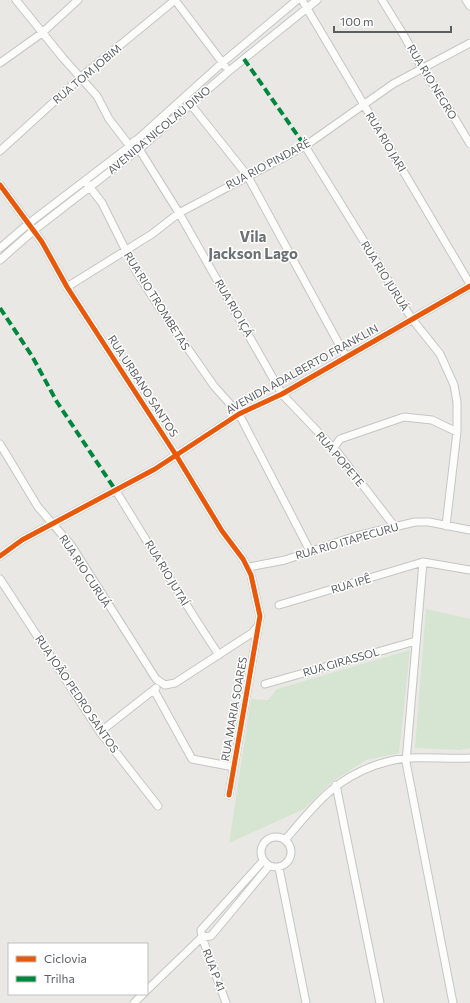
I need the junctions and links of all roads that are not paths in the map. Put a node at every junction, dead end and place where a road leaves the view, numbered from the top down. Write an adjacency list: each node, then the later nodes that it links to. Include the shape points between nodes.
1 (16, 0): 11 (street, RUA RIO IÇÁ)
2 (78, 0): 11 (street)
3 (175, 0): 13 (street); 17 (street, RUA TOM JOBIM)
4 (297, 0): 13 (street, AVENIDA NICOLAU DINO)
5 (302, 0): 10 (street, RUA RIO JARI)
6 (317, 0): 10 (street, AVENIDA NICOLAU DINO)
7 (382, 0): 15 (street, RUA RIO NEGRO)
8 (466, 0): 9 (street)
9 (470, 6)
10 (308, 8): 16 (street, AVENIDA NICOLAU DINO); 20 (street, RUA RIO JARI)
11 (42, 33): 14 (street); 17 (street, RUA RIO IÇÁ)
12 (470, 43): 15 (street, RUA RIO PINDARÉ)
13 (222, 62): 16 (street); 18 (street, AVENIDA NICOLAU DINO)
14 (0, 63)
15 (422, 68): 20 (street, RUA RIO PINDARÉ); 22 (street, RUA RIO NEGRO)
16 (229, 71): 19 (street, AVENIDA NICOLAU DINO)
17 (80, 78): 21 (street, RUA RIO IÇÁ, via 97,96 109,119); 24 (street, RUA TOM JOBIM)
18 (185, 97): 19 (street); 21 (street, AVENIDA NICOLAU DINO)
19 (191, 104): 25 (street, AVENIDA NICOLAU DINO); 26 (street)
20 (363, 104): 23 (street, RUA RIO PINDARÉ); 35 (street, RUA RIO JARI)
21 (132, 143): 25 (street, RUA RIO IÇÁ); 27 (street, AVENIDA NICOLAU DINO)
22 (470, 144)
23 (305, 146): 26 (street, RUA RIO PINDARÉ); 37 (street, RUA RIO JURUÁ)
24 (0, 151)
25 (137, 151): 27 (street, AVENIDA NICOLAU DINO); 29 (street, RUA RIO IÇÁ)
26 (247, 175): 29 (street, RUA RIO PINDARÉ); 38 (street)
27 (88, 183): 30 (street, AVENIDA NICOLAU DINO); 31 (street, AVENIDA NICOLAU DINO); 33 (street, RUA RIO TROMBETAS, via 102,204)
28 (0, 186): 30 (street, RUA URBANO SANTOS)
29 (179, 213): 33 (street, RUA RIO PINDARÉ, via 152,234); 39 (street, RUA RIO IÇÁ)
30 (28, 224): 31 (street, RUA URBANO SANTOS); 32 (street, AVENIDA NICOLAU DINO)
31 (33, 231): 34 (street, AVENIDA NICOLAU DINO); 36 (street, RUA URBANO SANTOS)
32 (0, 248)
33 (125, 250): 36 (street, RUA RIO PINDARÉ); 40 (street, RUA RIO TROMBETAS, via 185,345 223,397)
34 (0, 260)
35 (470, 285): 37 (street, AVENIDA ADALBERTO FRANKLIN)
36 (67, 287): 44 (street, RUA URBANO SANTOS)
37 (412, 319): 38 (street, AVENIDA ADALBERTO FRANKLIN); 41 (street, RUA RIO JURUÁ, via 440,354 447,369 458,402)
38 (346, 357): 39 (street, AVENIDA ADALBERTO FRANKLIN)
39 (282, 394): 40 (street, AVENIDA ADALBERTO FRANKLIN); 43 (street, RUA POPETE)
40 (239, 414): 44 (street, AVENIDA ADALBERTO FRANKLIN); 50 (street, RUA RIO TROMBETAS)
41 (457, 432): 43 (street, via 432,420 404,417 340,439); 47 (street, RUA RIO JURUÁ)
42 (0, 444): 46 (street, RUA RIO CURUÁ)
43 (334, 449): 48 (street, RUA POPETE)
44 (176, 455): 45 (street, AVENIDA ADALBERTO FRANKLIN); 53 (street, RUA URBANO SANTOS, via 222,531)
45 (116, 491): 46 (street, AVENIDA ADALBERTO FRANKLIN); 59 (street, RUA RIO JUTAÍ)
46 (52, 524): 51 (street, AVENIDA ADALBERTO FRANKLIN, via 22,540); 60 (street, RUA RIO CURUÁ, via 71,545)
47 (446, 526): 48 (street, RUA RIO ITAPECURU, via 421,522); 49 (street, RUA RIO ITAPECURU)
48 (395, 527): 50 (street, RUA RIO ITAPECURU)
49 (470, 530)
50 (310, 551): 53 (street, RUA RIO ITAPECURU, via 285,560)
51 (0, 556)
52 (423, 562): 54 (street); 56 (street, RUA IPÊ); 58 (street)
53 (249, 567): 57 (street, RUA URBANO SANTOS, via 260,610)
54 (470, 570)
55 (0, 579): 63 (street, RUA JOÃO PEDRO SANTOS)
56 (279, 605)
57 (258, 626): 59 (street, via 252,633); 66 (street, RUA MARIA SOARES)
58 (416, 641): 61 (street, RUA GIRASSOL); 64 (street)
59 (219, 655): 60 (street, via 175,683)
60 (159, 682): 62 (street)
61 (265, 684)
62 (154, 690): 63 (street); 66 (street, via 192,759)
63 (100, 732): 69 (street, RUA JOÃO PEDRO SANTOS)
64 (407, 758): 65 (street); 67 (street, via 359,771); 82 (street)
65 (470, 758)
66 (234, 767): 68 (street, RUA MARIA SOARES)
67 (336, 785): 70 (street); 81 (street)
68 (229, 795)
69 (158, 806)
70 (285, 840): 71 (street, via 274,837 264,842 260,853); 73 (street, via 291,854 287,863)
71 (263, 861): 72 (street); 74 (street, via 201,930)
72 (269, 866): 73 (street); 74 (street, via 211,936)
73 (279, 868): 80 (street)
74 (202, 937): 75 (street); 77 (street, RUA P 41)
75 (148, 989)
76 (142, 995): 78 (street)
77 (225, 1000): 79 (street)
78 (134, 1003)
79 (218, 1003)
80 (306, 1003)
81 (380, 1003)
82 (453, 1003)

